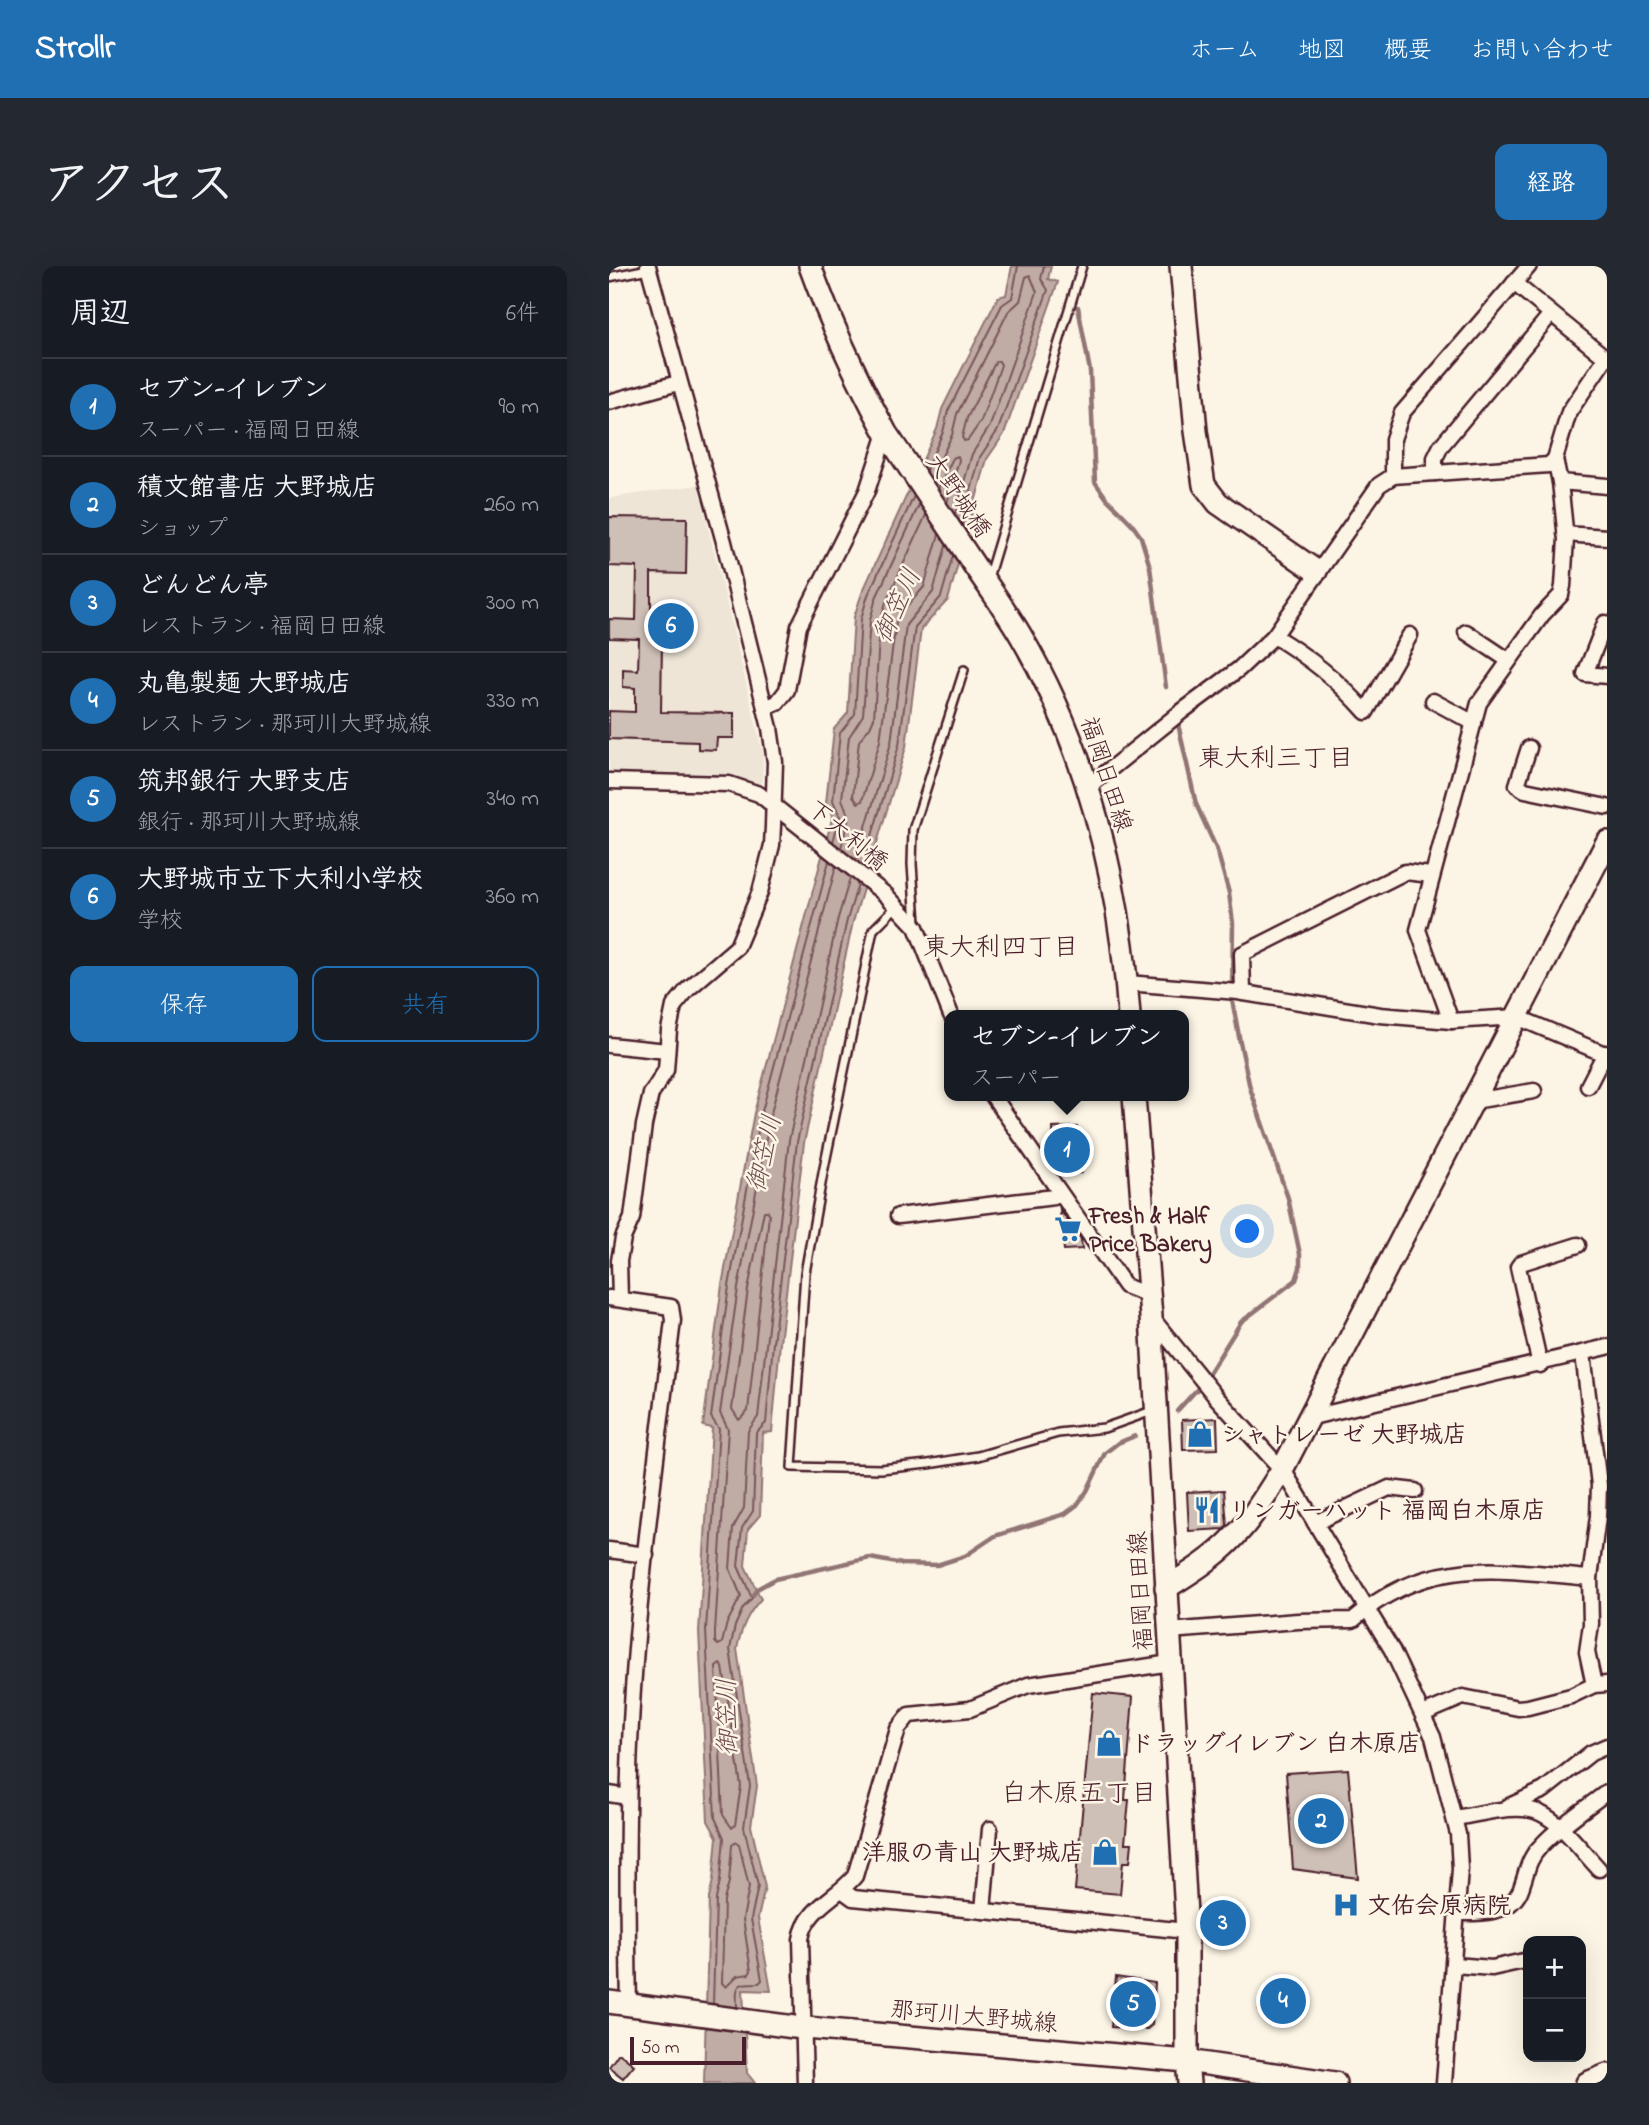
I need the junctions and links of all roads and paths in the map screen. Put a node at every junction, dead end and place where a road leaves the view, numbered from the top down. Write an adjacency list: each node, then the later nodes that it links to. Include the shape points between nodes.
1 (810, 266): 12 (main road, via 852,367)
2 (1082, 266): 21 (lane)
3 (1181, 266): 20 (main road, via 1204,485 1218,503)
4 (1529, 266): 7 (street)
5 (648, 267): 6 (lane); 10 (street)
6 (609, 277)
7 (1514, 282): 8 (street); 15 (street, via 1402,413 1393,439)
8 (1551, 313): 9 (street); 14 (street, via 1441,446)
9 (1606, 357): 13 (street, via 1569,412)
10 (678, 383): 11 (street); 30 (street)
11 (609, 402)
12 (892, 441): 21 (main road, 大野城橋); 30 (street, via 799,626 787,690 777,703)
13 (1555, 459): 14 (street, via 1542,467); 16 (street)
14 (1435, 473): 15 (street)
15 (1393, 476): 20 (street, via 1379,485)
16 (1560, 482): 17 (street); 18 (street)
17 (1607, 486)
18 (1565, 534): 19 (street); 26 (street, via 1561,595)
19 (1607, 537)
20 (1316, 571): 25 (street)
21 (982, 576): 34 (main road, 福岡日田線, via 1022,638)
22 (1605, 623): 28 (street, via 1585,674)
23 (1466, 632): 26 (street)
24 (1410, 635): 25 (street, via 1366,712 1318,665)
25 (1274, 636): 34 (street, via 1240,670)
26 (1508, 660): 31 (street, via 1479,703)
27 (964, 670): 40 (lane, via 913,830)
28 (1607, 676)
29 (1433, 701): 31 (street)
30 (765, 708): 36 (street)
31 (1474, 723): 38 (street)
32 (1529, 748): 35 (street, via 1517,785)
33 (609, 781): 36 (street, 下大利橋, via 729,784 759,794)
34 (1088, 787): 41 (main road, 福岡日田線, via 1109,863)
35 (1607, 807)
36 (777, 808): 39 (street, 下大利橋); 48 (street, via 760,892 737,947 674,1006)
37 (1607, 842): 45 (main road)
38 (1431, 875): 42 (street, via 1405,872 1242,954); 46 (street, via 1419,930)
39 (897, 906): 40 (street, 下大利橋); 64 (lane, via 873,930 823,1173 805,1273 792,1467 881,1469 928,1464 978,1456 1058,1433 1104,1428)
40 (916, 927): 43 (street)
41 (1127, 984): 42 (street); 44 (main road, 福岡日田線)
42 (1236, 992): 46 (street)
43 (949, 1010)
44 (1129, 1010)
45 (1517, 1017): 46 (street); 49 (street); 54 (main road)
46 (1451, 1021)
47 (609, 1045): 48 (street)
48 (667, 1051): 59 (street, via 666,1070 651,1094 644,1125 632,1218 623,1238)
49 (1606, 1054): 50 (street)
50 (1588, 1086)
51 (1534, 1091): 54 (street)
52 (996, 1101): 55 (street)
53 (1134, 1101): 58 (main road, 福岡日田線)
54 (1474, 1101): 65 (main road)
55 (1060, 1194): 56 (street); 58 (street, via 1125,1286)
56 (898, 1216)
57 (1578, 1245): 63 (street, via 1518,1267)
58 (1148, 1295): 60 (main road, 福岡日田線)
59 (614, 1298): 71 (street, via 671,1307 673,1321)
60 (1151, 1317): 64 (main road, 福岡日田線); 66 (street)
61 (1607, 1347): 62 (street)
62 (1583, 1353): 63 (street); 69 (street)
63 (1540, 1365): 65 (street)
64 (1156, 1409): 73 (main road, 福岡日田線)
65 (1308, 1418): 66 (main road)
66 (1282, 1470): 68 (street); 73 (main road, via 1234,1538)
67 (1415, 1491): 68 (street, via 1389,1488)
68 (1315, 1523): 74 (street)
69 (1602, 1524): 72 (street)
70 (609, 1550): 71 (street)
71 (646, 1555): 82 (street)
72 (1590, 1578): 74 (street, via 1462,1570 1411,1582); 77 (street, via 1587,1652)
73 (1166, 1588): 75 (main road, 福岡日田線)
74 (1367, 1608): 75 (street, via 1353,1620); 78 (street)
75 (1169, 1631): 76 (main road, 福岡日田線)
76 (1170, 1664): 88 (street, via 1028,1685 970,1709 909,1714 898,1728 855,1876); 91 (main road, 福岡日田線)
77 (1601, 1684): 78 (street, via 1528,1707 1463,1697)
78 (1423, 1714): 84 (street)
79 (1607, 1746): 83 (street, via 1544,1790)
80 (1607, 1792): 86 (street)
81 (609, 1794): 82 (street)
82 (628, 1797): 94 (street)
83 (1499, 1810): 84 (street); 86 (street, via 1539,1812)
84 (1455, 1818): 90 (street, via 1460,1869)
85 (990, 1829): 89 (street)
86 (1561, 1829): 87 (street); 90 (street, via 1531,1857 1514,1900 1499,1910)
87 (1599, 1869)
88 (842, 1889): 89 (street, via 853,1898); 95 (street, via 812,1913 803,1928)
89 (983, 1910): 91 (street)
90 (1457, 1913): 93 (street)
91 (1187, 1931): 96 (main road, 福岡日田線)
92 (1523, 1961): 93 (street, via 1492,1968)
93 (1454, 1965): 101 (street)
94 (619, 2003): 95 (main road, 那珂川大野城線)
95 (799, 2027): 96 (main road, 那珂川大野城線); 98 (street)
96 (1187, 2061): 99 (main road, 福岡日田線); 100 (main road, 那珂川大野城線)
97 (1607, 2075): 102 (main road)
98 (805, 2083)
99 (1189, 2083)
100 (1335, 2083)
101 (1444, 2083)
102 (1587, 2083)

